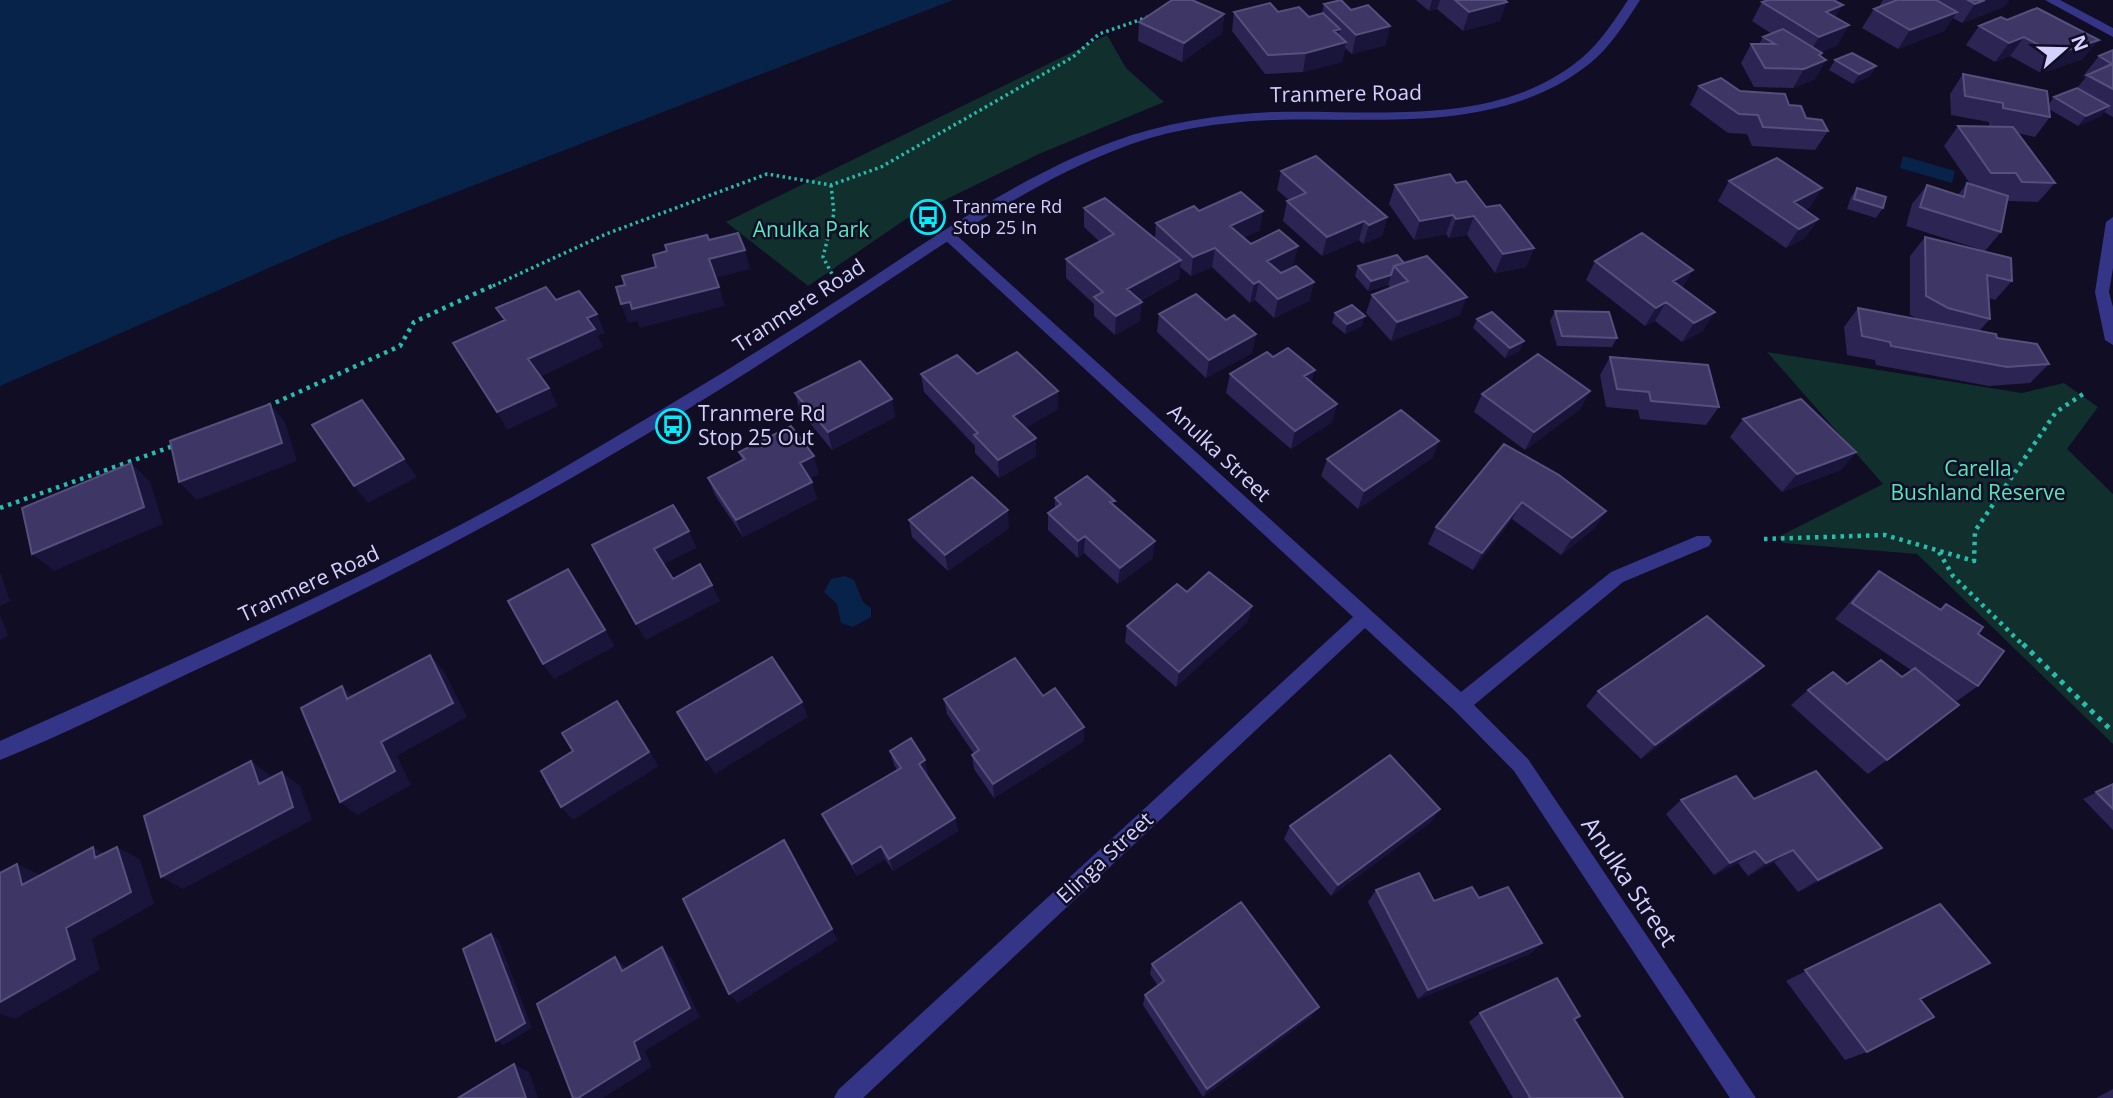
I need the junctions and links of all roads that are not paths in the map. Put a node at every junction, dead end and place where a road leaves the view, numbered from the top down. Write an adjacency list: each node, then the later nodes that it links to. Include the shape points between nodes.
1 (1634, 0): 5 (street, Tranmere Road, via 1581,66 1531,93 1463,111 1280,116 1216,121 1143,136 1086,158)
2 (2050, 0): 3 (street)
3 (2113, 33)
4 (2113, 222): 6 (street, via 2102,292)
5 (948, 235): 8 (street, Anulka Street); 10 (street, Tranmere Road, via 717,383 474,527)
6 (2113, 340)
7 (1703, 541): 9 (street, via 1617,577)
8 (1364, 618): 9 (street, Anulka Street); 11 (street, Elinga Street)
9 (1461, 704): 12 (street, Anulka Street, via 1521,765)
10 (0, 751)
11 (846, 1098)
12 (1744, 1098)

